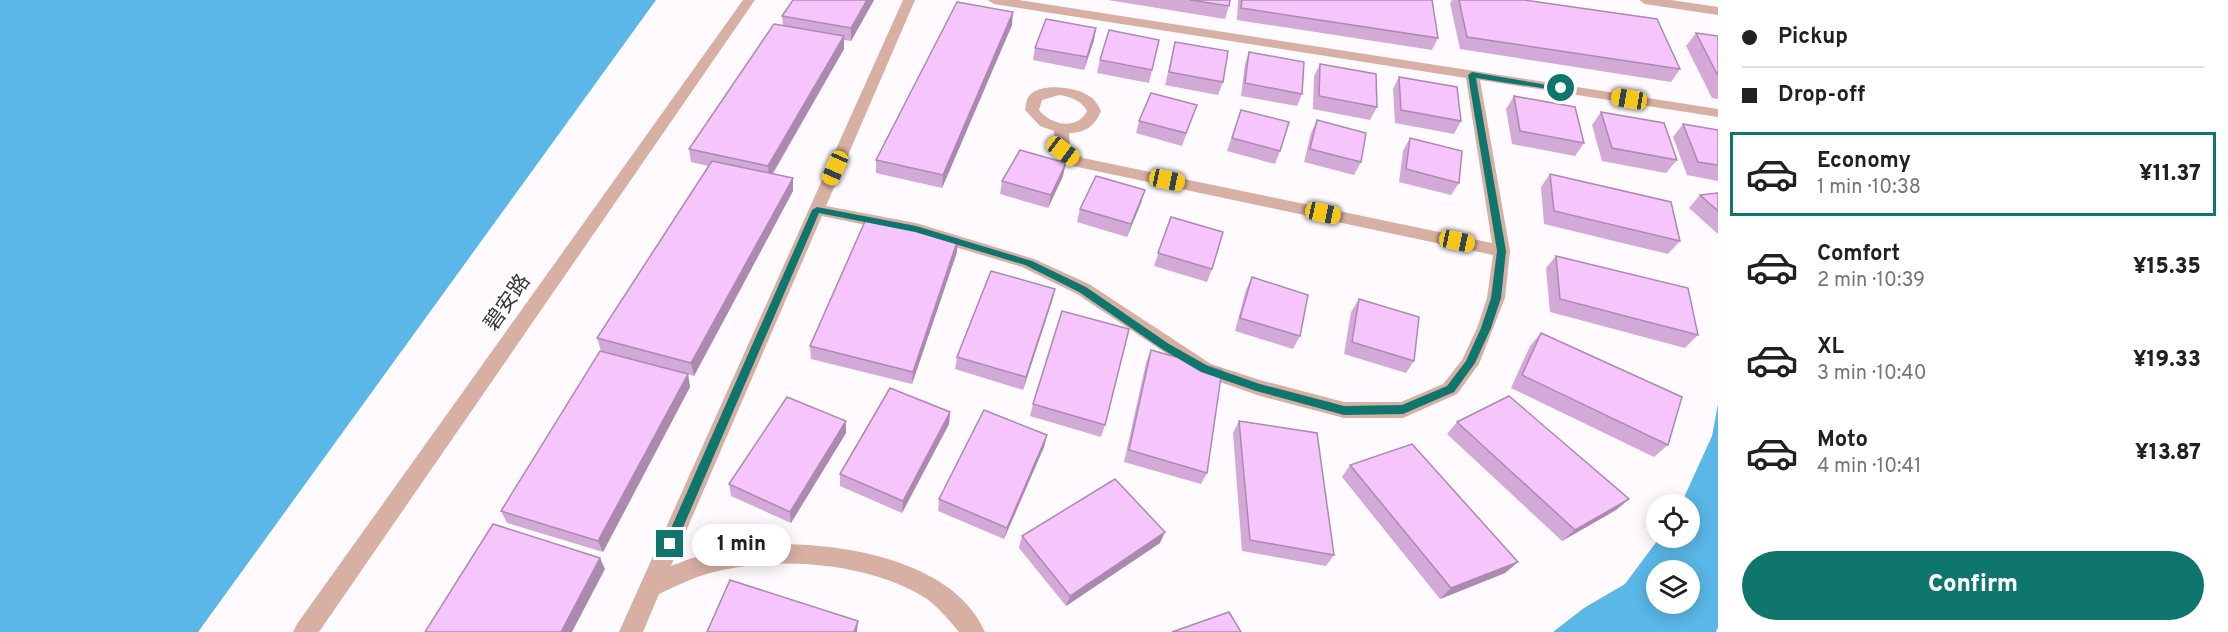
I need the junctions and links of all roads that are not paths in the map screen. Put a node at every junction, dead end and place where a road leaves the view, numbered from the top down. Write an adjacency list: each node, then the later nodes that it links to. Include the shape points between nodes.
1 (749, 0): 12 (street, 碧安路)
2 (909, 0): 9 (street)
3 (994, 0): 6 (street)
4 (1645, 0): 5 (street)
5 (1718, 11)
6 (1472, 75): 7 (street); 10 (street)
7 (1718, 113)
8 (1060, 128): 10 (street, via 1063,151 1078,162)
9 (817, 210): 10 (street, via 916,229 1028,263 1083,289 1204,369 1344,410 1403,410 1450,389 1470,363 1486,328 1496,298); 11 (street)
10 (1502, 251)
11 (652, 586): 13 (street); 14 (street, via 679,572 748,555 855,560 894,572 936,593)
12 (305, 632)
13 (631, 632)
14 (973, 632)

